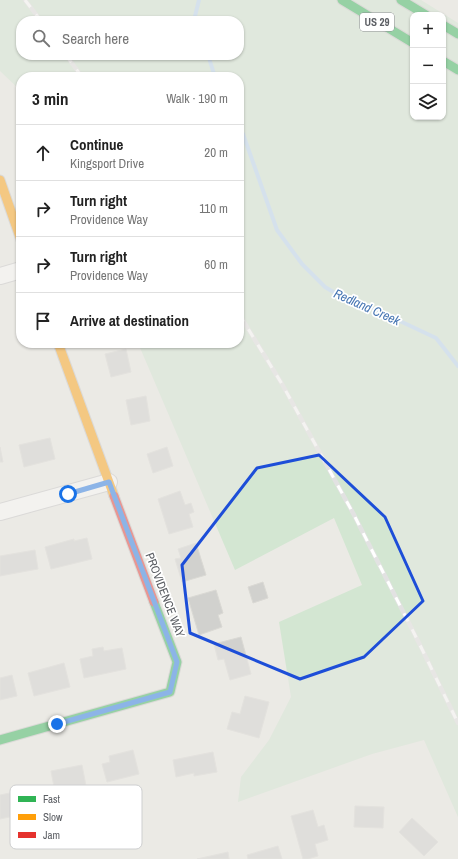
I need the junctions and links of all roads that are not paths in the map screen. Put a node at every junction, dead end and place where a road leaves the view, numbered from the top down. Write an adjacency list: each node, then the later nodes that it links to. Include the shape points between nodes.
1 (342, 0): 6 (street, US 29)
2 (401, 0): 3 (street, US 29)
3 (421, 12)
4 (446, 27): 5 (street)
5 (458, 34)
6 (410, 41)
7 (446, 63): 8 (street)
8 (458, 70)
9 (0, 180): 10 (street)
10 (16, 226)
11 (16, 271): 12 (street)
12 (0, 276)
13 (60, 348): 14 (street, PROVIDENCE WAY)
14 (109, 482): 15 (street); 16 (street, PROVIDENCE WAY, via 177,662 170,692)
15 (0, 512)
16 (0, 740)

